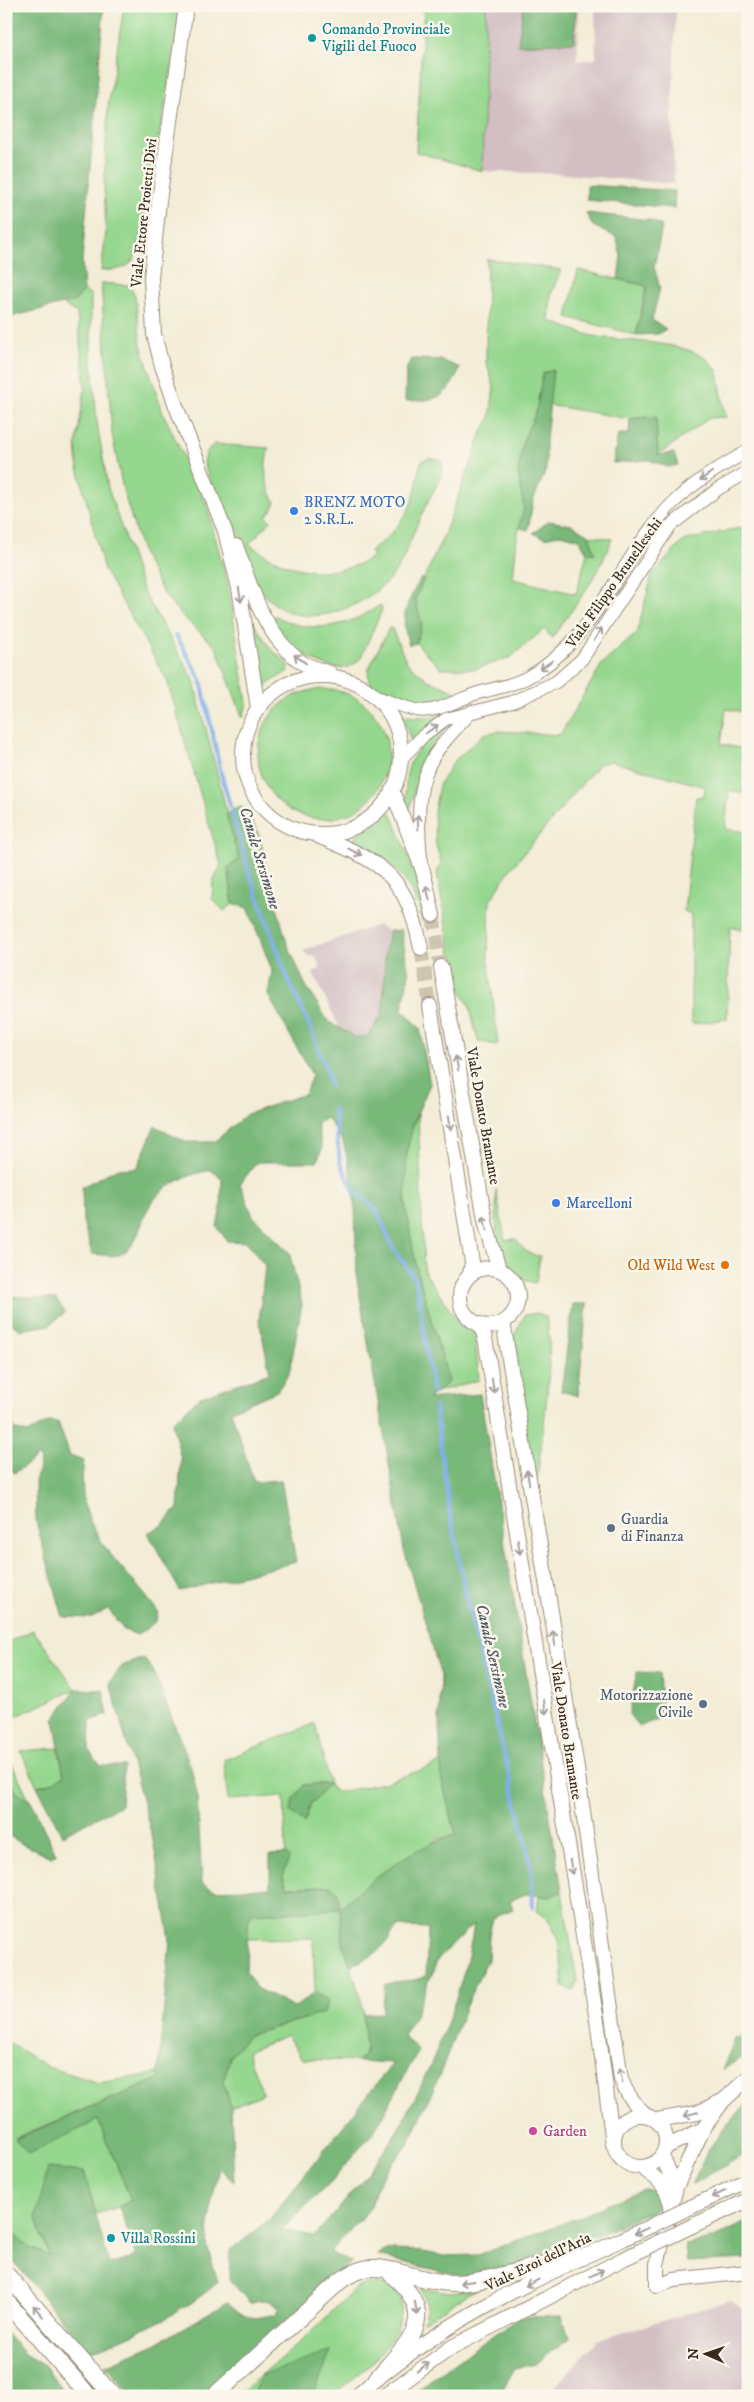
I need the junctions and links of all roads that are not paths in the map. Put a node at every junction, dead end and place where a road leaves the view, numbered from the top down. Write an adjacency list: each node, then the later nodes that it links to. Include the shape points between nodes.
1 (186, 6): 4 (main road, Viale Ettore Proietti Divi, via 159,202 152,278 154,334 176,406)
2 (748, 451): 6 (street, Viale Filippo Brunelleschi, one-way to 6, via 705,475 671,505 645,535 589,622 566,650 535,673 502,688 429,710 416,710)
3 (748, 472): 8 (street, Viale Filippo Brunelleschi, one-way to 3, via 512,702 556,682 582,659 670,526 718,489)
4 (225, 530): 5 (main road, Viale Ettore Proietti Divi, one-way to 4, via 302,662 277,639 260,612 234,539); 7 (main road, Viale Ettore Proietti Divi, one-way to 7, via 239,588)
5 (344, 679): 6 (main road); 7 (main road, via 320,676 296,680 275,691)
6 (376, 697): 9 (main road, via 393,723)
7 (258, 708): 11 (main road, via 248,727 243,748 244,769 250,789 262,807 276,819)
8 (472, 711): 9 (street, Viale Filippo Brunelleschi, one-way to 8, via 424,734 446,719); 12 (street, one-way to 8, via 417,817 424,780 437,751)
9 (400, 760): 10 (main road)
10 (392, 790): 11 (main road, via 378,810 358,825 335,833); 12 (main road)
11 (310, 833): 14 (main road, one-way to 14, via 356,852 388,872 402,890 415,916)
12 (422, 870): 13 (main road, one-way to 12)
13 (433, 916)
14 (421, 948)
15 (441, 967): 17 (main road, Viale Donato Bramante, one-way to 15, via 486,1225)
16 (430, 1006): 18 (main road, one-way to 18, via 472,1262)
17 (499, 1270): 18 (main road, via 484,1268); 19 (main road, via 510,1276 518,1292 514,1312)
18 (470, 1275): 20 (main road, via 464,1282 461,1299 466,1313)
19 (503, 1322): 20 (main road); 23 (main road, Viale Donato Bramante, one-way to 19, via 629,2096 621,2079 576,1762)
20 (480, 1324): 25 (main road, Viale Donato Bramante, one-way to 25, via 487,1348 598,2027)
21 (748, 2078): 22 (main road)
22 (723, 2101): 23 (main road, one-way to 23, via 698,2113); 24 (main road)
23 (652, 2117): 25 (main road, via 629,2116 622,2121 614,2136); 26 (main road, Viale Donato Bramante, via 665,2132)
24 (702, 2129): 26 (main road); 29 (main road)
25 (614, 2144): 27 (main road, Viale Donato Bramante, via 624,2162)
26 (664, 2152): 27 (main road, via 649,2166); 29 (main road, Viale Donato Bramante)
27 (640, 2167): 31 (main road, Viale Donato Bramante, via 663,2183)
28 (748, 2180): 32 (main road, Viale Eroi dell'Aria, one-way to 32, bridge)
29 (676, 2187): 31 (main road)
30 (748, 2200): 43 (main road, one-way to 30, bridge, via 452,2347 623,2259)
31 (671, 2207): 34 (main road, via 657,2264 656,2286 674,2280)
32 (582, 2257): 33 (highway, one-way to 33, via 558,2259 457,2283 425,2281); 37 (main road, Viale Eroi dell'Aria, one-way to 37, via 454,2323)
33 (388, 2270): 37 (highway, one-way to 37, via 408,2288 416,2301 418,2316 414,2330); 41 (highway, via 365,2268 340,2281)
34 (748, 2272)
35 (6, 2274): 40 (highway, one-way to 35)
36 (6, 2301): 38 (highway)
37 (376, 2378): 42 (main road, Viale Eroi dell'Aria)
38 (78, 2388): 39 (highway)
39 (89, 2396)
40 (113, 2396)
41 (214, 2396)
42 (357, 2396)
43 (384, 2396)

